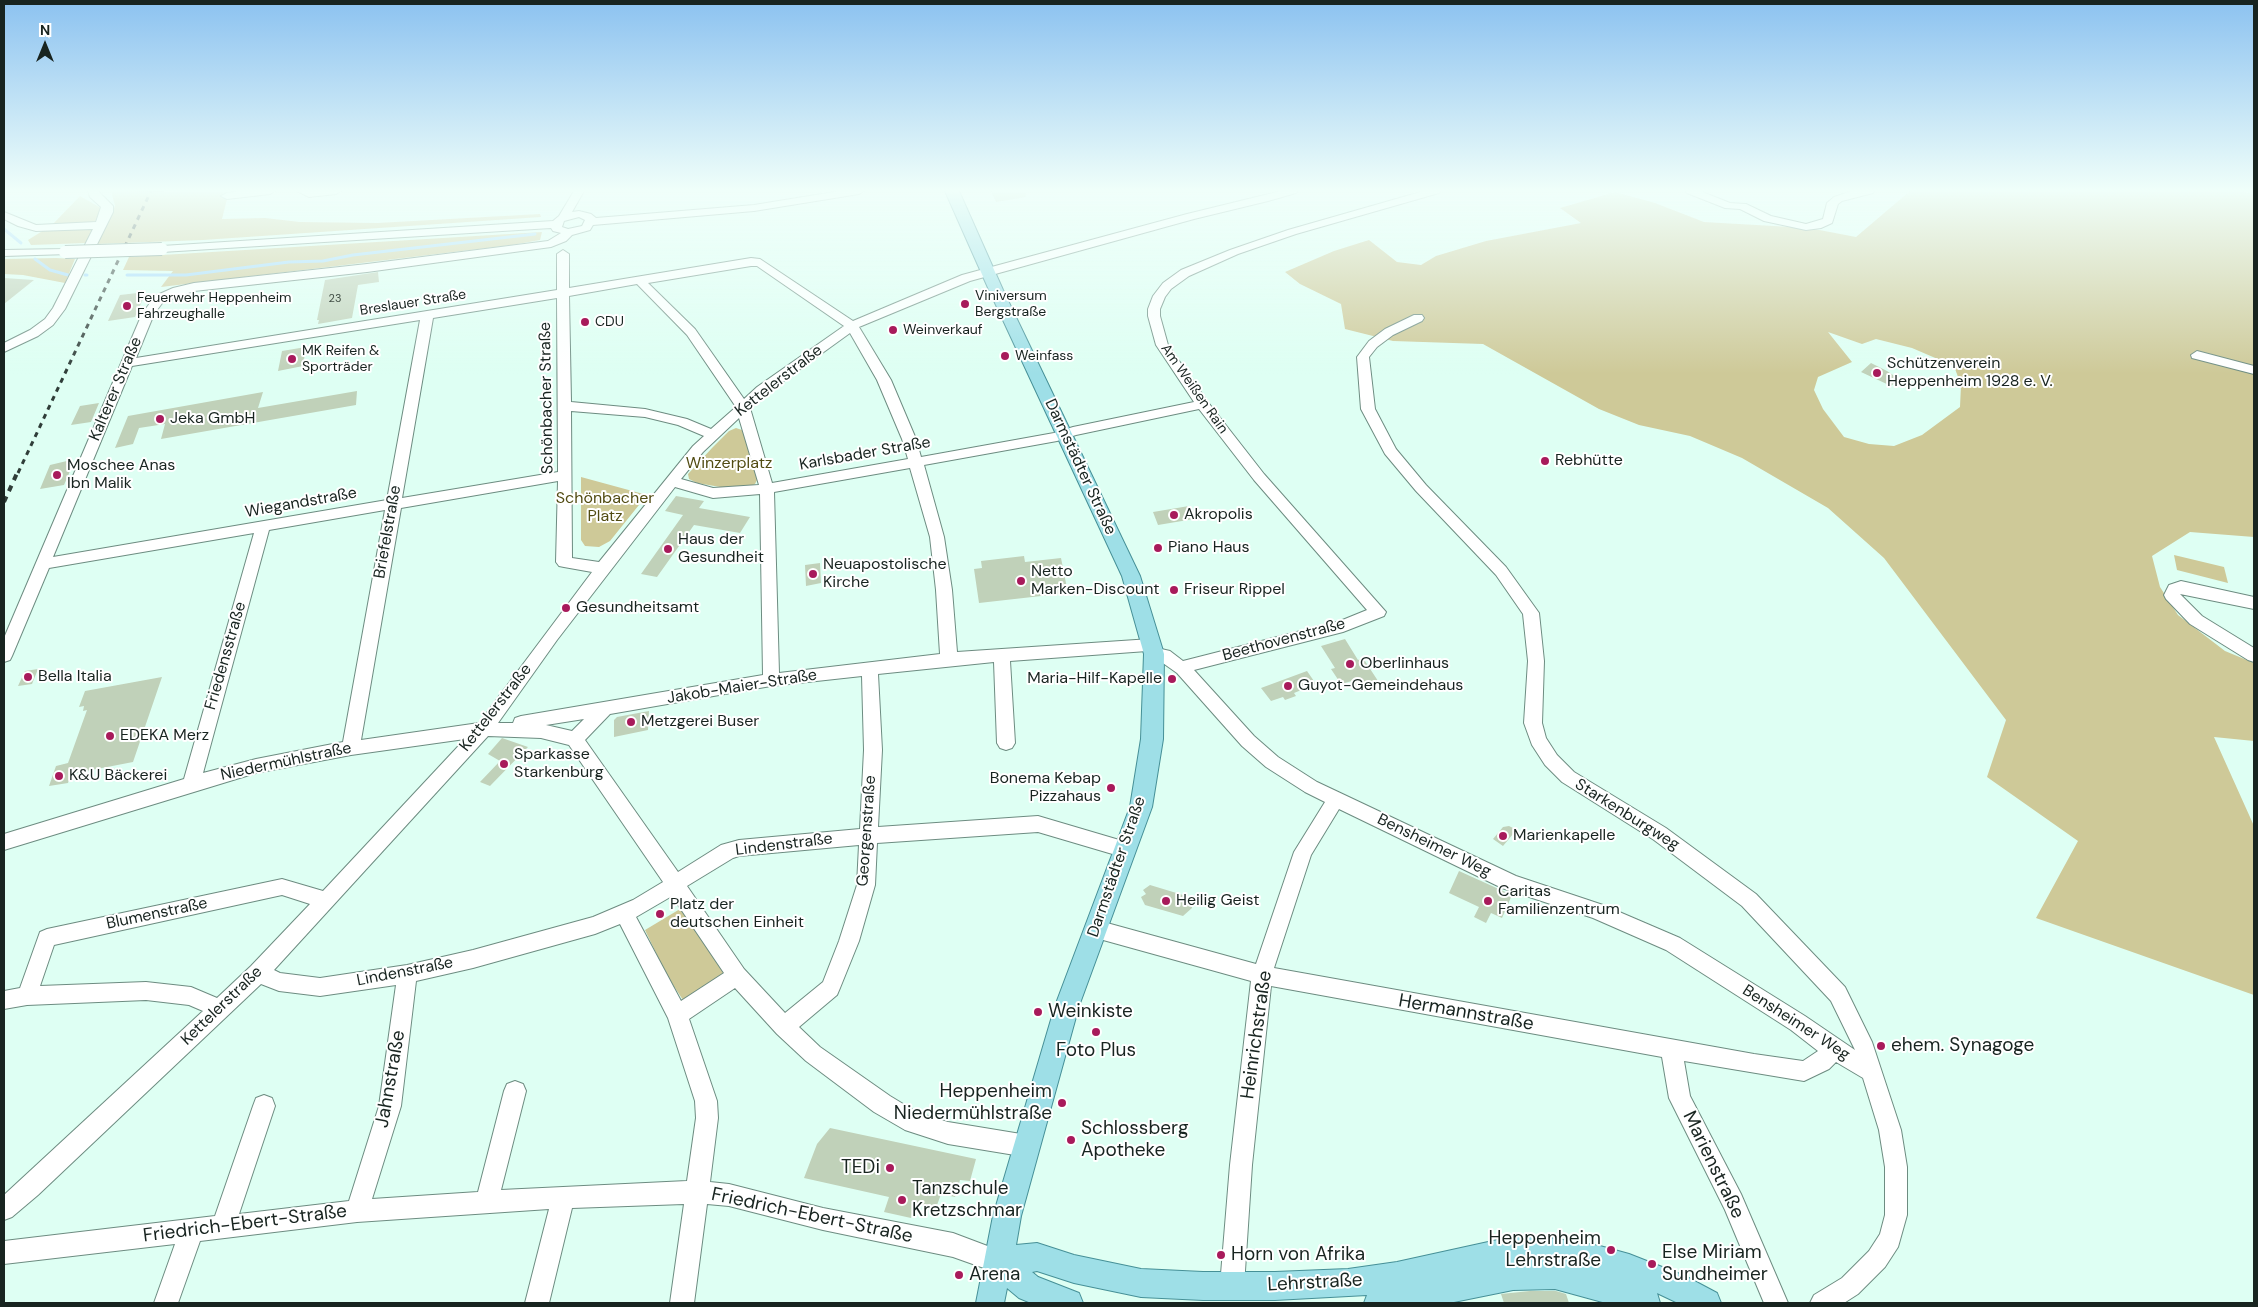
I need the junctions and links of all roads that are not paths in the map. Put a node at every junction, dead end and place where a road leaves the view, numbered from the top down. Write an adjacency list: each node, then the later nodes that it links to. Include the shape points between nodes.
1 (65, 252): 7 (street, bridge)
2 (88, 252): 16 (street, via 49,322)
3 (490, 252): 18 (street, Kalterer Straße, via 194,287 167,295 153,305)
4 (979, 252): 10 (main road, Darmstädter Straße)
5 (1062, 252): 10 (street)
6 (1234, 252): 20 (street, Am Weißen Rain, via 1186,273 1167,286 1154,309 1162,345)
7 (4, 253)
8 (563, 254): 12 (street, Schönbacher Straße)
9 (760, 263): 11 (street, Breslauer Straße); 15 (street)
10 (988, 273): 15 (street, Kettelerstraße, via 944,286); 23 (main road, Darmstädter Straße)
11 (640, 281): 12 (street, Breslauer Straße); 22 (street, via 691,332)
12 (564, 294): 13 (street, Breslauer Straße); 21 (street, Schönbacher Straße)
13 (427, 316): 18 (street, Breslauer Straße); 29 (street, Briefelstraße)
14 (1418, 318): 68 (street, Starkenburgweg, via 1389,332 1372,344 1363,356 1368,409 1390,451 1501,571 1532,613 1536,661 1533,723 1538,740 1568,777 1660,834 1749,900 1838,994)
15 (852, 326): 22 (street, Kettelerstraße); 25 (street, via 898,410)
16 (4, 348)
17 (2197, 355): 19 (street)
18 (129, 363): 31 (street, Kalterer Straße)
19 (2254, 370)
20 (1202, 404): 23 (street, Karlsbader Straße); 34 (street, Am Weißen Rain, via 1259,477)
21 (564, 406): 24 (street, via 645,413 682,422); 26 (street, Schönbacher Straße)
22 (743, 406): 24 (street, Kettelerstraße); 28 (street)
23 (1065, 434): 25 (street, Karlsbader Straße); 35 (main road, Darmstädter Straße, via 1131,576)
24 (714, 435): 27 (street, Kettelerstraße)
25 (916, 462): 28 (street, Karlsbader Straße); 39 (street, via 936,537)
26 (565, 475): 29 (street, Wiegandstraße); 32 (street, Schönbacher Straße, via 564,562)
27 (672, 481): 28 (street, Karlsbader Straße, via 712,492); 32 (street, Kettelerstraße)
28 (767, 489): 42 (street)
29 (393, 505): 30 (street, Wiegandstraße); 47 (street, Briefelstraße)
30 (262, 527): 31 (street, Wiegandstraße); 48 (street, Friedensstraße)
31 (42, 564): 37 (street, Kalterer Straße)
32 (603, 568): 44 (street, Kettelerstraße)
33 (2254, 603): 38 (street, via 2181,587 2174,589 2172,595 2196,620)
34 (1375, 606): 41 (street, Beethovenstraße, via 1378,612 1343,626)
35 (1153, 649): 36 (street, Jakob-Maier-Straße); 41 (street, Bensheimer Weg); 52 (main road, Darmstädter Straße, via 1152,739 1141,807)
36 (1002, 654): 39 (street, Jakob-Maier-Straße); 46 (street)
37 (4, 656)
38 (2254, 656)
39 (949, 659): 40 (street, Jakob-Maier-Straße)
40 (870, 669): 42 (street, Jakob-Maier-Straße); 50 (street, Georgenstraße, via 873,750)
41 (1183, 669): 49 (street, Bensheimer Weg, via 1248,741 1272,762)
42 (771, 680): 43 (street, Jakob-Maier-Straße)
43 (603, 710): 44 (street, Jakob-Maier-Straße); 45 (street)
44 (484, 729): 45 (street, Niedermühlstraße, via 541,731); 47 (street, Niedermühlstraße); 54 (street, Kettelerstraße)
45 (575, 739): 53 (street)
46 (1006, 743)
47 (350, 748): 48 (street, Niedermühlstraße, via 256,766)
48 (191, 784): 51 (street, Niedermühlstraße)
49 (1336, 799): 59 (street, Heinrichstraße, via 1303,852); 66 (street, Bensheimer Weg, via 1509,882 1596,911 1673,944 1798,1023)
50 (868, 836): 52 (street, Lindenstraße, via 1038,824); 53 (street, Lindenstraße, via 739,848 728,851); 65 (street, Georgenstraße, via 866,885 830,988)
51 (4, 842)
52 (1126, 850): 56 (main road, Darmstädter Straße)
53 (675, 884): 55 (street, Lindenstraße); 60 (street)
54 (326, 901): 57 (street, Kettelerstraße); 61 (street, Blumenstraße, via 282,887 47,938)
55 (624, 914): 58 (street, Lindenstraße, via 534,943); 64 (street)
56 (1096, 929): 59 (street, Hermannstraße); 71 (main road, Darmstädter Straße, via 1067,1006)
57 (258, 972): 58 (street, Lindenstraße, via 279,982 320,987); 63 (street, Kettelerstraße)
58 (408, 974): 76 (street, Jahnstraße, via 390,1106)
59 (1262, 975): 67 (street, Hermannstraße); 81 (street, Heinrichstraße, via 1241,1165)
60 (737, 976): 64 (street); 65 (street)
61 (27, 996): 62 (street); 63 (street, via 170,992 191,996)
62 (4, 1000)
63 (219, 1009): 75 (street, Kettelerstraße)
64 (677, 1016): 72 (street, via 706,1101)
65 (784, 1027): 71 (street, via 813,1054 882,1104 913,1122 948,1133)
66 (1833, 1049): 67 (street, Hermannstraße, via 1822,1062 1804,1070); 68 (street, Bensheimer Weg)
67 (1672, 1050): 90 (street, Marienstraße, via 1680,1098 1733,1202)
68 (1873, 1072): 91 (street, Starkenburgweg, via 1890,1130 1896,1167 1896,1215 1890,1239 1877,1259 1850,1286)
69 (515, 1091): 74 (street)
70 (264, 1106): 77 (street)
71 (1027, 1146): 80 (main road, Darmstädter Straße)
72 (698, 1192): 73 (street, Friedrich-Ebert-Straße); 80 (street, Friedrich-Ebert-Straße, via 729,1195 823,1219 953,1245); 84 (street)
73 (563, 1197): 74 (street, Friedrich-Ebert-Straße); 83 (street)
74 (486, 1203): 76 (street, Friedrich-Ebert-Straße)
75 (4, 1209)
76 (357, 1211): 77 (street, Friedrich-Ebert-Straße)
77 (223, 1227): 78 (street, Friedrich-Ebert-Straße)
78 (192, 1230): 79 (street, Friedrich-Ebert-Straße); 82 (street)
79 (4, 1253)
80 (998, 1261): 81 (main road, Lehrstraße, via 1037,1257 1074,1269 1141,1282); 85 (main road, Darmstädter Straße); 86 (main road, via 1028,1288)
81 (1232, 1286): 89 (main road, Lehrstraße, via 1348,1283 1397,1276 1511,1251 1544,1251 1629,1268)
82 (166, 1303)
83 (537, 1303)
84 (682, 1303)
85 (990, 1303)
86 (1069, 1303)
87 (1378, 1303): 88 (main road, Lehrstraße, via 1513,1276 1555,1275 1622,1292)
88 (1646, 1303)
89 (1708, 1303)
90 (1776, 1303)
91 (1822, 1303)

